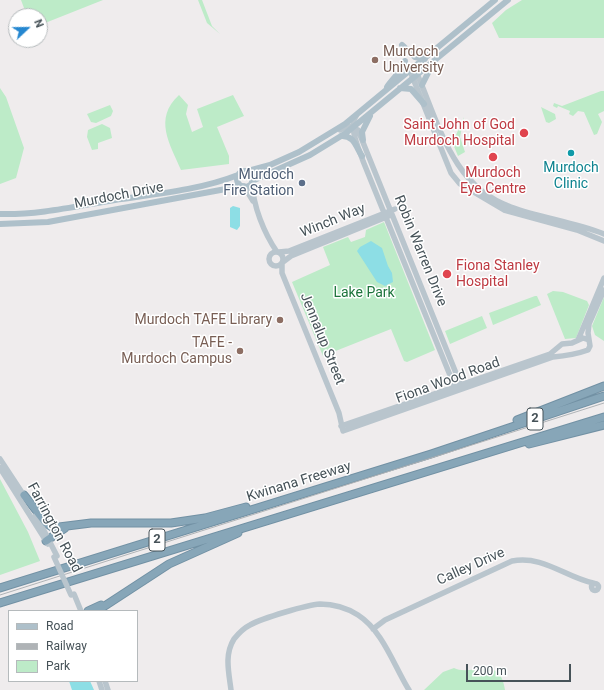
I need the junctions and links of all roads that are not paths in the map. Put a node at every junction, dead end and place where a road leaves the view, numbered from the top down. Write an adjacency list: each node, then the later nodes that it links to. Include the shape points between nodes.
1 (495, 0): 5 (main road, Murdoch Drive)
2 (508, 0): 4 (main road, Murdoch Drive)
3 (402, 45): 5 (main road, via 416,56)
4 (436, 58): 8 (main road, Murdoch Drive); 9 (main road)
5 (425, 59): 7 (main road, Murdoch Drive)
6 (405, 61): 11 (main road)
7 (412, 69): 8 (street); 11 (main road, Murdoch Drive)
8 (415, 75): 9 (street); 10 (main road, Murdoch Drive); 12 (street)
9 (422, 84): 24 (street, via 448,147)
10 (400, 88): 12 (main road, via 411,89); 13 (main road, Murdoch Drive)
11 (383, 93): 14 (main road, Murdoch Drive)
12 (424, 104): 27 (street)
13 (372, 113): 15 (main road, Murdoch Drive); 18 (main road, via 362,132)
14 (356, 116): 15 (street); 16 (main road, Murdoch Drive)
15 (353, 127): 16 (street, via 346,127); 17 (main road, Murdoch Drive); 18 (street, Robin Warren Drive, via 358,130); 20 (street, Robin Warren Drive)
16 (330, 134): 19 (main road, Murdoch Drive)
17 (341, 136): 20 (main road, via 352,139); 22 (main road, Murdoch Drive)
18 (363, 140): 21 (street, Robin Warren Drive)
19 (298, 152): 22 (main road); 25 (main road, Murdoch Drive)
20 (362, 156): 23 (street, Robin Warren Drive)
21 (369, 157): 23 (street); 31 (street, Robin Warren Drive)
22 (302, 159): 28 (main road, Murdoch Drive)
23 (365, 166): 31 (street, Robin Warren Drive)
24 (461, 170): 27 (street, via 462,178); 34 (street, via 485,194 509,206)
25 (248, 172): 26 (main road, Murdoch Drive, via 241,172); 28 (main road, via 252,176)
26 (238, 175): 29 (main road, via 238,180); 32 (main road, Murdoch Drive, via 145,196 46,211)
27 (456, 180): 36 (street, via 504,210 577,230)
28 (252, 182): 29 (main road, Murdoch Drive); 30 (street, Jennalup Street)
29 (243, 186): 30 (street, Jennalup Street); 33 (main road, Murdoch Drive, via 57,220)
30 (256, 204): 35 (street, Jennalup Street)
31 (388, 213): 37 (street, Winch Way, via 289,251); 39 (street, Winch Way); 44 (street, Robin Warren Drive); 45 (street, Robin Warren Drive)
32 (0, 214)
33 (0, 224)
34 (604, 234)
35 (269, 239): 37 (street, Jennalup Street); 38 (street, Jennalup Street)
36 (604, 241)
37 (278, 252): 38 (street); 39 (street, Jennalup Street, via 283,257)
38 (270, 256): 40 (street, Jennalup Street, via 270,261)
39 (282, 262): 40 (street, via 278,266); 41 (street, Jennalup Street)
40 (274, 265): 41 (street, Jennalup Street)
41 (282, 273): 57 (street, Jennalup Street)
42 (604, 278): 49 (street)
43 (604, 290): 48 (street, via 589,324)
44 (432, 313): 45 (street); 46 (street, Robin Warren Drive)
45 (425, 315): 47 (street, Robin Warren Drive)
46 (438, 330): 47 (street); 53 (street, Robin Warren Drive)
47 (432, 333): 53 (street, Robin Warren Drive)
48 (589, 340): 49 (street, Fiona Wood Road, via 583,338); 51 (street, Fiona Wood Road, via 588,350)
49 (578, 341): 50 (street, Fiona Wood Road, via 562,344)
50 (558, 348): 51 (street, via 558,353); 53 (street, Fiona Wood Road, via 550,354)
51 (562, 357): 53 (street, Fiona Wood Road, via 553,357)
52 (604, 386): 58 (highway)
53 (458, 387): 57 (street, Fiona Wood Road)
54 (604, 396): 58 (highway, Kwinana Freeway / 2)
55 (604, 417): 59 (highway, Kwinana Freeway / 2)
56 (604, 425): 59 (highway)
57 (345, 427)
58 (466, 442): 62 (highway, Kwinana Freeway / 2)
59 (478, 456): 64 (highway, Kwinana Freeway / 2)
60 (0, 459): 63 (street, Farrington Road)
61 (0, 468): 66 (street, Farrington Road)
62 (314, 490): 65 (highway, via 189,521 154,524); 67 (highway, Kwinana Freeway / 2)
63 (24, 495): 65 (highway, via 52,527); 66 (street, Farrington Road)
64 (271, 519): 70 (highway, via 168,564); 71 (highway, Kwinana Freeway / 2)
65 (74, 524): 66 (highway)
66 (47, 540): 69 (street, Farrington Road)
67 (0, 588)
68 (604, 590): 76 (street, Calley Drive, via 534,560 512,561 393,617)
69 (72, 594): 72 (street, Farrington Road); 73 (street, Farrington Road)
70 (117, 598): 74 (highway); 75 (highway)
71 (1, 603)
72 (77, 610)
73 (80, 610)
74 (90, 610)
75 (99, 610)
76 (374, 630): 77 (street, via 347,609 321,604 254,623 238,635 230,649 228,663); 78 (street)
77 (231, 690)
78 (410, 690)

